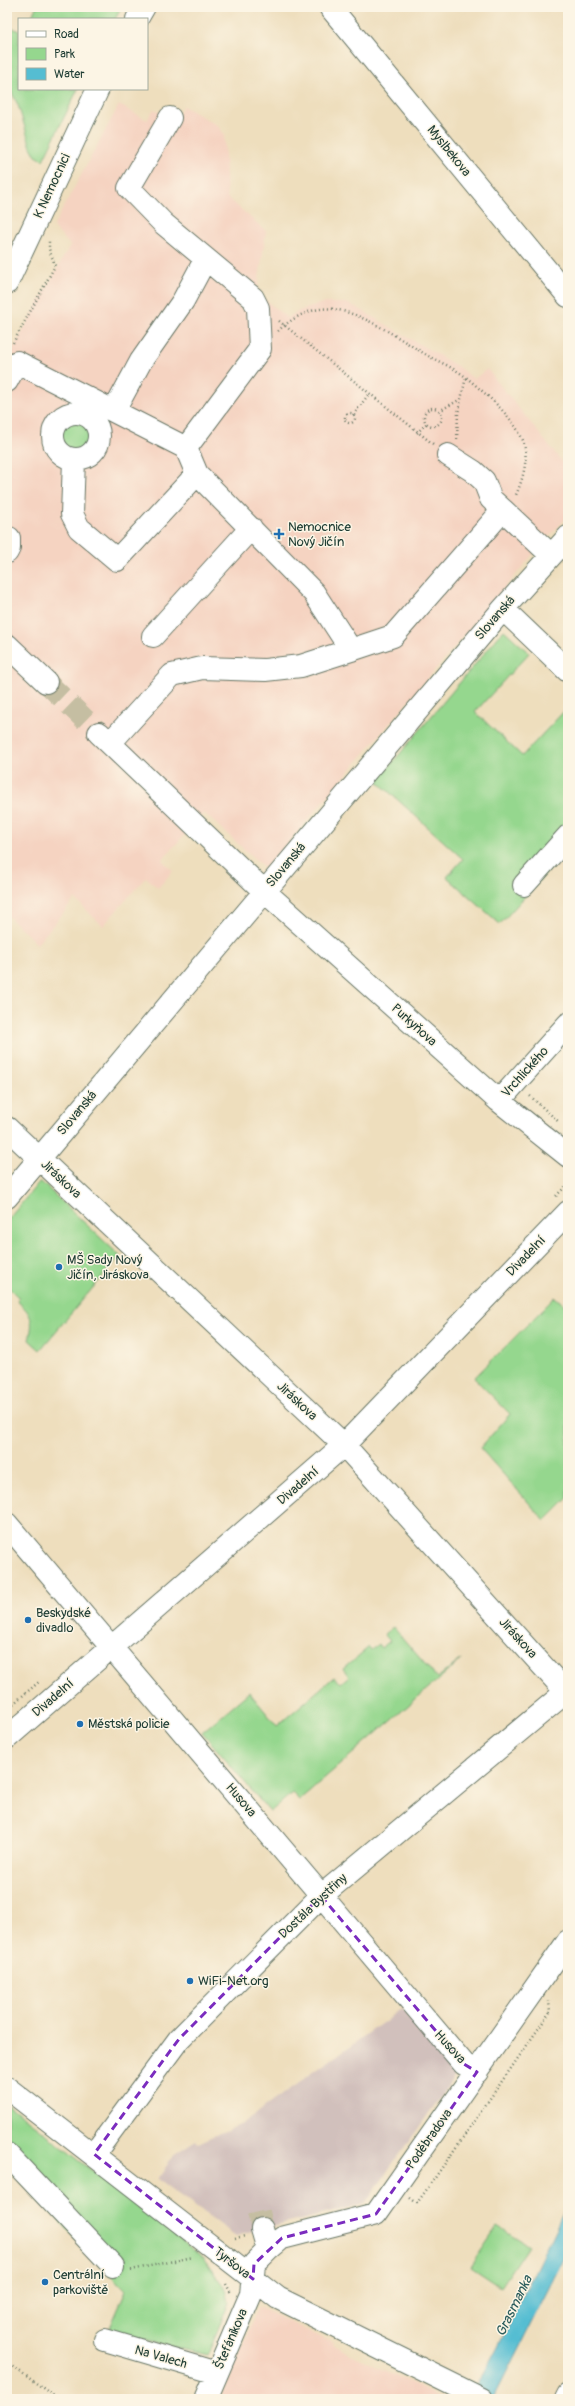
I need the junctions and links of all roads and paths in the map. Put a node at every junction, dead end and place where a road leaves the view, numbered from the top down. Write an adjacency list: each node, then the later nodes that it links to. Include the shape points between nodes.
1 (144, 7): 3 (street)
2 (330, 7): 8 (street, Myslbekova)
3 (138, 18)
4 (98, 90): 7 (street, K Nemocnici)
5 (170, 118): 6 (street, via 128,188)
6 (205, 260): 9 (street, via 253,298); 17 (street, via 183,301)
7 (7, 283)
8 (568, 296)
9 (258, 308): 10 (path); 11 (street)
10 (284, 325): 11 (path); 12 (path, via 298,316 316,310 331,308 349,312); 14 (path)
11 (260, 349): 21 (street)
12 (466, 377): 15 (path); 25 (path, via 512,423 522,438 526,456 522,482 513,501)
13 (7, 381): 17 (street, via 17,362)
14 (369, 394): 18 (path); 20 (path)
15 (460, 400): 16 (path); 22 (path, via 458,437)
16 (439, 411): 19 (path, via 434,408 427,411 424,418); 19 (path, via 442,416 438,424 432,426)
17 (103, 412): 21 (street); 23 (street, via 98,429 99,438 91,454 83,459); 23 (street, via 87,415 69,414 60,418 52,435 53,444 58,452)
18 (353, 414)
19 (427, 423): 20 (path)
20 (417, 433): 22 (path)
21 (186, 448): 24 (street)
22 (448, 455): 25 (street, via 474,471 484,481 491,499)
23 (74, 460): 24 (street, via 72,514 79,528 117,560)
24 (197, 474): 26 (street)
25 (503, 510): 28 (street); 32 (street, via 393,636)
26 (250, 528): 30 (street); 32 (street, via 314,593)
27 (568, 537): 28 (street, Slovanská)
28 (551, 555): 29 (street, Slovanská)
29 (503, 609): 33 (street); 37 (street, Slovanská)
30 (153, 636)
31 (7, 645): 34 (street)
32 (351, 650): 37 (street, Purkyňova, via 301,666 265,670 202,668 172,674 105,738)
33 (568, 671)
34 (46, 682)
35 (568, 836): 36 (street)
36 (524, 885)
37 (264, 891): 39 (street, Purkyňova); 42 (street, Slovanská)
38 (568, 1024): 39 (street, Vrchlického)
39 (499, 1101): 41 (street, Purkyňova)
40 (7, 1128): 42 (street, Jiráskova)
41 (568, 1156)
42 (39, 1159): 44 (street, Slovanská); 46 (street, Jiráskova)
43 (568, 1184): 45 (path)
44 (7, 1197)
45 (560, 1206): 46 (street, Divadelní)
46 (344, 1446): 48 (street, Divadelní); 50 (street, Jiráskova)
47 (7, 1524): 48 (street, Husova)
48 (112, 1647): 52 (street, Divadelní); 53 (street, Husova)
49 (42, 1679): 51 (path)
50 (567, 1693): 53 (street, Dostála Bystřiny)
51 (7, 1709)
52 (7, 1738)
53 (321, 1896): 55 (street, Husova, via 464,2064); 58 (street, Dostála Bystřiny, via 241,1974 179,2040)
54 (565, 1952): 55 (street, Poděbradova)
55 (477, 2072): 60 (street, Poděbradova, via 376,2214 282,2238)
56 (7, 2088): 58 (street, Tyršova)
57 (7, 2154): 62 (street)
58 (94, 2154): 63 (street, Tyršova)
59 (229, 2234): 60 (path, via 236,2239)
60 (264, 2237): 63 (street, Poděbradova, via 254,2264)
61 (200, 2255): 62 (path)
62 (119, 2268)
63 (253, 2279): 68 (street, Štefánikova, via 251,2294); 69 (street, Tyršova, via 278,2298)
64 (224, 2282): 65 (path)
65 (231, 2295)
66 (105, 2340): 68 (street, Na Valech)
67 (7, 2362): 71 (path)
68 (217, 2373): 72 (street, Štefánikova)
69 (474, 2395)
70 (568, 2396): 73 (street)
71 (58, 2399)
72 (206, 2399)
73 (566, 2399)

